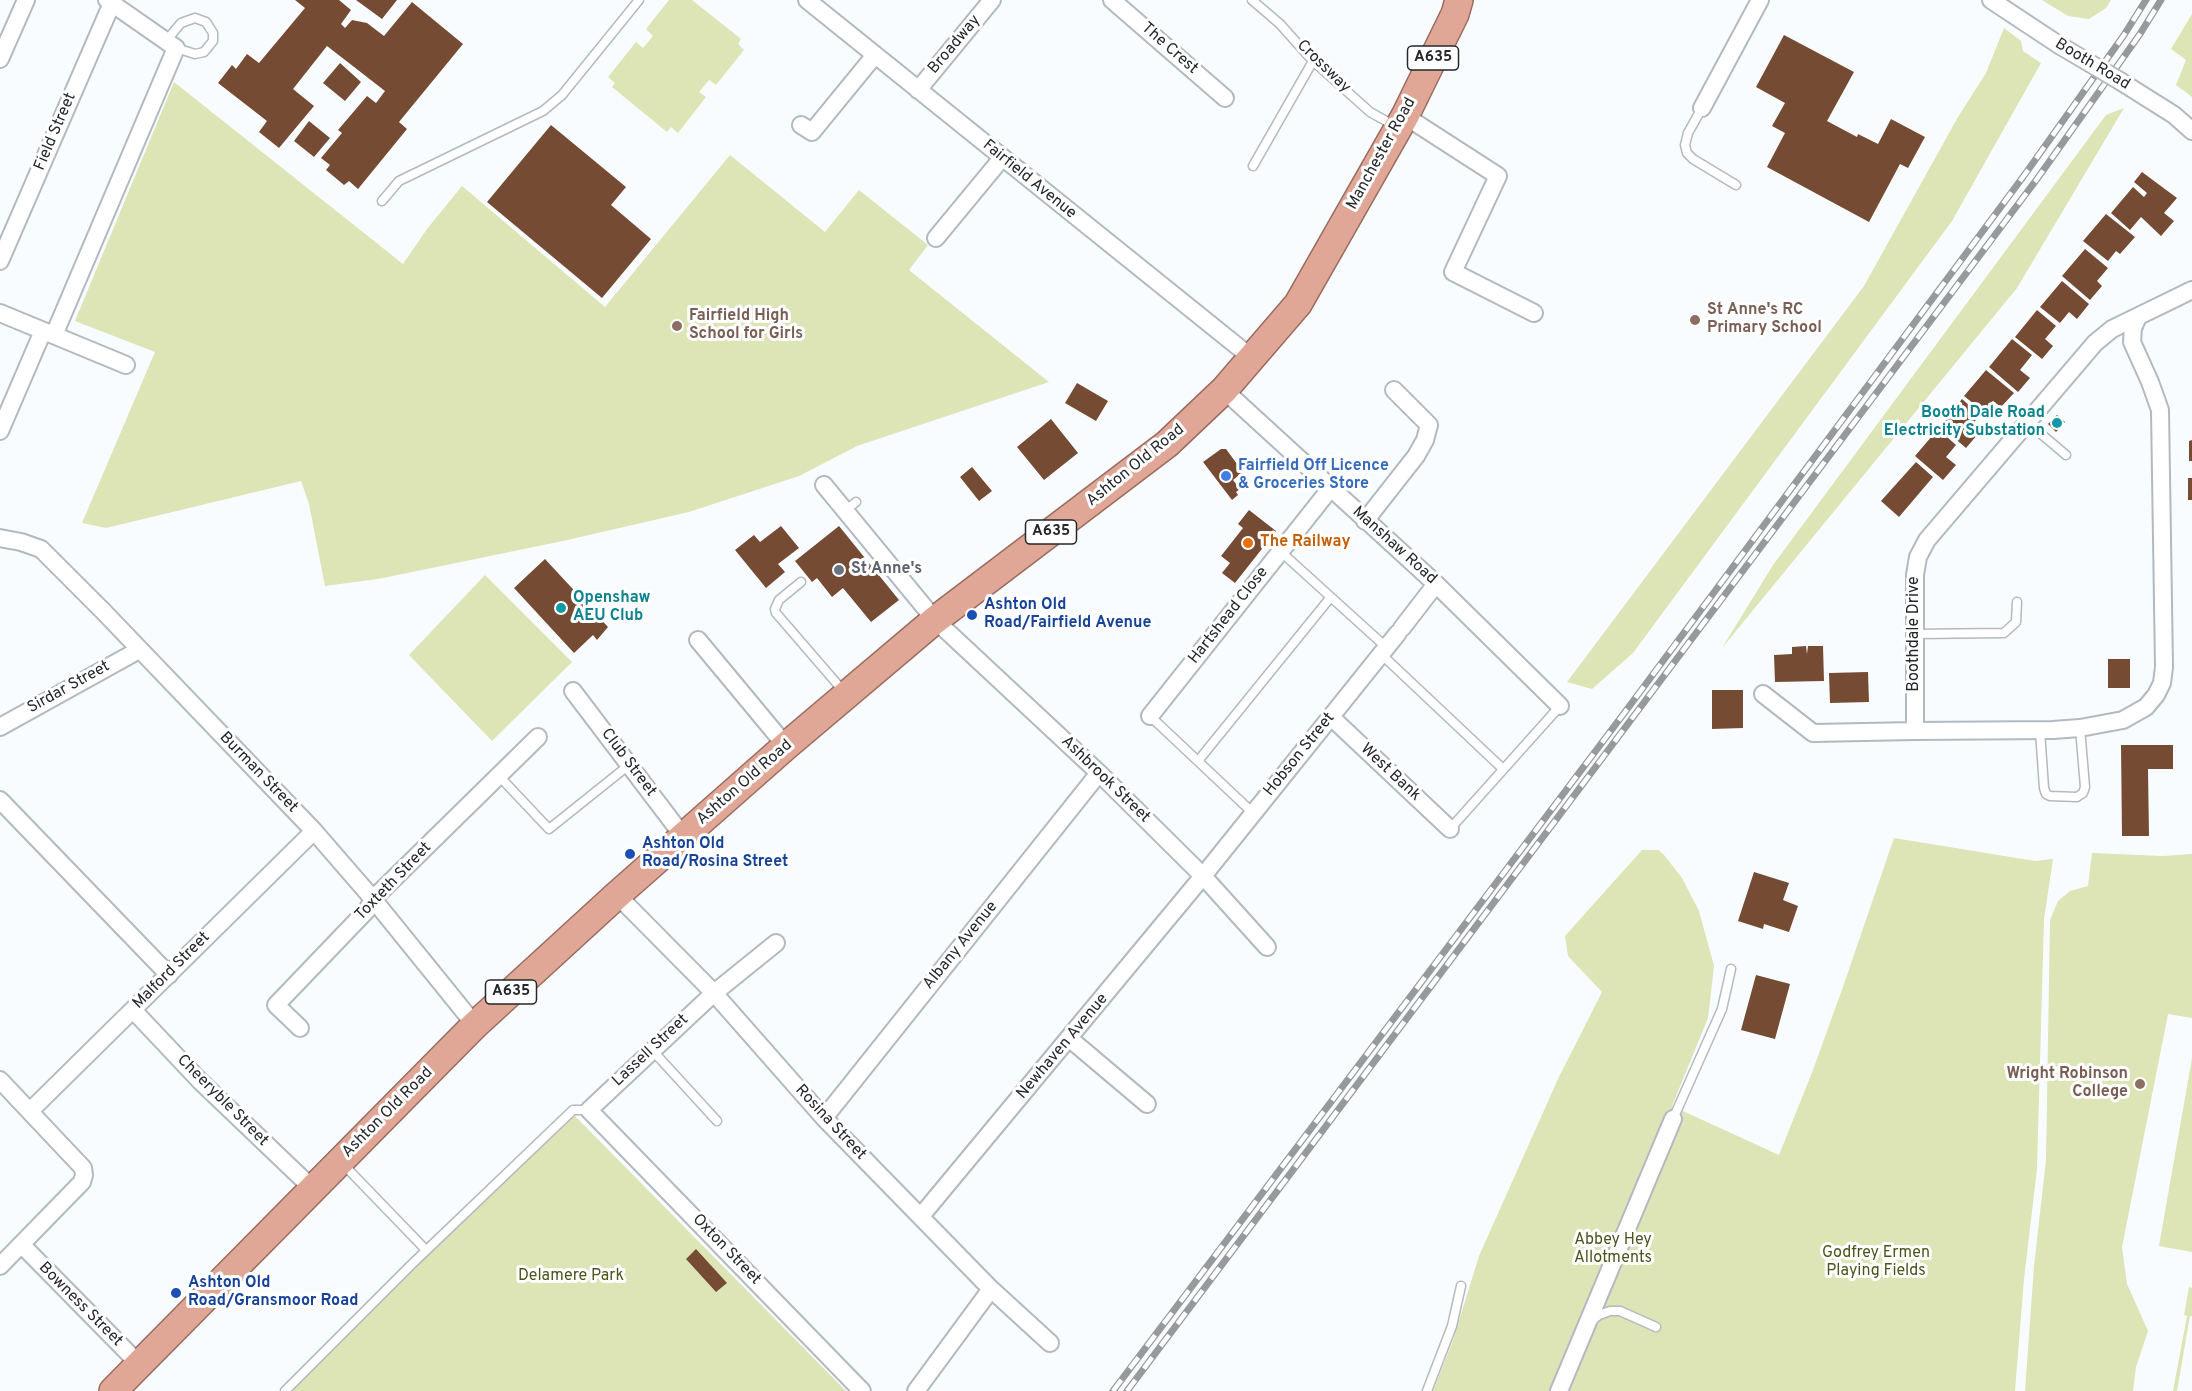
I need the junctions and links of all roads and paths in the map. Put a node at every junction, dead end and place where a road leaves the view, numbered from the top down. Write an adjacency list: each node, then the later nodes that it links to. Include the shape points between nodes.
1 (26, 0): 13 (street)
2 (639, 0): 24 (lane, via 562,95 543,111 399,181)
3 (807, 0): 12 (street, Fairfield Avenue)
4 (992, 0): 15 (street, Broadway)
5 (1112, 0): 16 (street, The Crest)
6 (1252, 0): 14 (lane, Crossway)
7 (1459, 0): 18 (highway, Manchester Road / A635)
8 (1760, 0): 17 (street)
9 (1991, 0): 20 (street, Booth Road, bridge, via 2174,115)
10 (109, 2): 11 (street); 26 (street, Field Street)
11 (171, 44): 11 (lane, via 181,23 195,18 206,22 213,33 213,41 195,54); 32 (street)
12 (875, 55): 15 (street, Fairfield Avenue); 19 (street, via 812,132)
13 (0, 59)
14 (1313, 60): 18 (lane, Crossway, via 1370,112); 22 (lane)
15 (918, 90): 21 (street, Fairfield Avenue)
16 (1225, 98)
17 (1702, 108): 23 (lane, via 1688,133 1687,153)
18 (1401, 122): 28 (highway, Manchester Road / A635); 30 (street, via 1498,176 1453,272)
19 (801, 125)
20 (2192, 131)
21 (1002, 158): 25 (street); 33 (street, Fairfield Avenue)
22 (1252, 166)
23 (1736, 185)
24 (382, 201)
25 (936, 238)
26 (0, 261)
27 (2192, 290): 31 (street, Boothdale Drive)
28 (1298, 304): 33 (highway, Ashton Old Road / A635)
29 (0, 313): 32 (street)
30 (1534, 313)
31 (2138, 317): 37 (street, Boothdale Drive, via 2112,329 2095,343); 61 (street, via 2132,342 2160,410 2162,683 2146,707 2123,720)
32 (49, 333): 34 (street); 38 (street)
33 (1252, 358): 35 (highway, Ashton Old Road / A635)
34 (126, 365)
35 (1224, 390): 41 (street, Manshaw Road); 49 (highway, Ashton Old Road / A635, via 1167,444)
36 (1394, 390): 42 (street, via 1429,425 1416,456)
37 (2027, 422): 39 (lane); 50 (street, Boothdale Drive, via 1927,540 1918,557)
38 (0, 431)
39 (2066, 455)
40 (824, 485): 49 (street, Ashbrook Street, via 851,507)
41 (1330, 489): 42 (street, Manshaw Road); 44 (street, Hartshead Close)
42 (1365, 521): 46 (street, Manshaw Road)
43 (0, 538): 52 (street, Burman Street, via 41,549)
44 (1280, 551): 47 (lane); 58 (street, Hartshead Close)
45 (801, 582): 56 (lane, via 779,600 776,614)
46 (1436, 584): 53 (street, Hobson Street); 57 (street, Manshaw Road)
47 (1330, 598): 53 (lane); 66 (lane)
48 (2017, 602): 50 (lane, via 2016,622 2004,633)
49 (935, 620): 56 (highway, Ashton Old Road / A635); 69 (street, Ashbrook Street)
50 (1915, 634): 62 (street, Boothdale Drive)
51 (698, 640): 65 (street)
52 (139, 650): 60 (street, Sirdar Street); 74 (street, Burman Street)
53 (1383, 651): 59 (street, Hobson Street); 68 (lane)
54 (573, 691): 67 (street, Club Street)
55 (1763, 694): 62 (street, via 1813,733)
56 (847, 695): 65 (highway, Ashton Old Road / A635)
57 (1560, 706): 68 (lane)
58 (1150, 716): 66 (lane)
59 (1330, 717): 72 (street, Hobson Street); 73 (street, West Bank)
60 (0, 727)
61 (2080, 728): 63 (street); 63 (lane, via 2085,787 2077,797 2046,794)
62 (1915, 731): 63 (street)
63 (2040, 731)
64 (538, 737): 70 (street, Toxteth Street)
65 (786, 746): 75 (highway, Ashton Old Road / A635)
66 (1198, 761): 72 (lane)
67 (629, 765): 70 (lane, via 549,829); 75 (street, Club Street)
68 (1503, 769): 73 (lane)
69 (1099, 773): 76 (street, Ashbrook Street); 93 (street, Albany Avenue)
70 (499, 776): 78 (street, Toxteth Street)
71 (0, 800): 82 (street)
72 (1253, 813): 76 (street, Hobson Street)
73 (1450, 829)
74 (314, 831): 78 (street, Burman Street); 82 (street, Malford Street)
75 (683, 836): 77 (highway, Ashton Old Road / A635)
76 (1203, 876): 80 (street, Ashbrook Street); 87 (street, Newhaven Avenue)
77 (617, 895): 83 (street, Rosina Street); 85 (highway, Ashton Old Road / A635)
78 (373, 899): 85 (street, Burman Street); 86 (street, Toxteth Street, via 276,1005)
79 (776, 943): 83 (street, Lassell Street)
80 (1267, 947)
81 (1731, 969): 94 (lane, via 1722,1009)
82 (169, 975): 84 (street, Malford Street)
83 (714, 993): 88 (street, Lassell Street); 93 (street, Rosina Street)
84 (133, 1010): 92 (street, Malford Street); 97 (street, Cheeryble Street)
85 (475, 1025): 96 (highway, Ashton Old Road / A635)
86 (300, 1028)
87 (1070, 1039): 90 (street); 98 (street, Newhaven Avenue)
88 (652, 1050): 91 (street, Lassell Street); 95 (lane)
89 (0, 1080): 92 (street)
90 (1147, 1104)
91 (589, 1110): 100 (lane, via 573,1110); 109 (street, Oxton Street)
92 (30, 1111): 99 (street, via 83,1168 84,1175 82,1182)
93 (824, 1118): 98 (street, Rosina Street)
94 (1673, 1119): 104 (street)
95 (717, 1121)
96 (340, 1161): 97 (highway, Ashton Old Road / A635); 100 (lane)
97 (312, 1189): 107 (highway, Ashton Old Road / A635)
98 (921, 1216): 103 (street, Rosina Street)
99 (22, 1245): 101 (street); 107 (street, Bowness Street)
100 (426, 1250): 108 (lane)
101 (0, 1266)
102 (1461, 1286): 111 (lane, via 1452,1326)
103 (991, 1288): 106 (street, Rosina Street); 110 (street)
104 (1587, 1325): 105 (lane, via 1599,1315 1620,1311); 112 (street)
105 (1656, 1327)
106 (1050, 1343)
107 (126, 1381)
108 (285, 1391)
109 (862, 1391)
110 (916, 1391)
111 (1427, 1391)
112 (1559, 1391)

